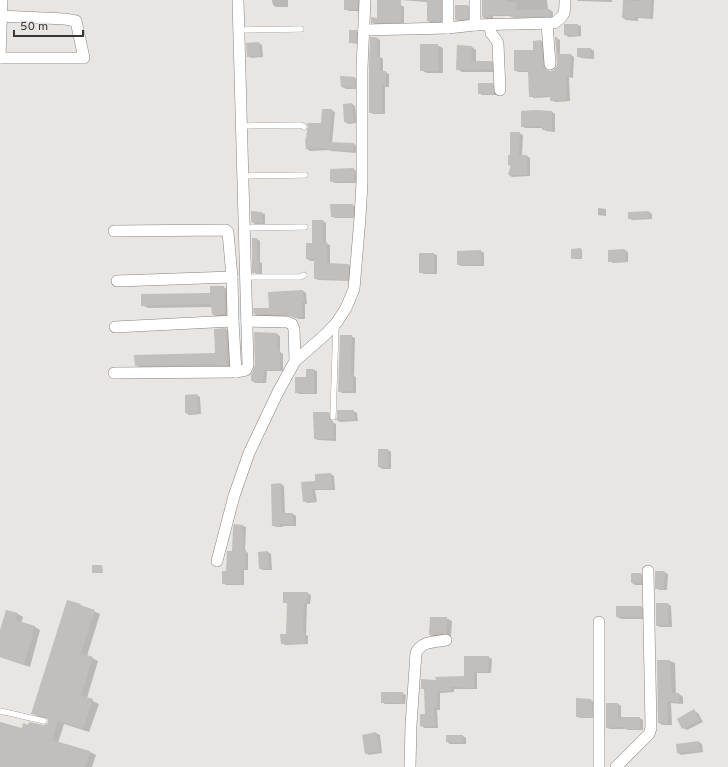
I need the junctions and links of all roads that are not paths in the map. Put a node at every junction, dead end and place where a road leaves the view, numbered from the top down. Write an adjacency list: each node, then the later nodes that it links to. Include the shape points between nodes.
1 (2, 0): 7 (street)
2 (238, 0): 13 (street)
3 (365, 0): 14 (street)
4 (448, 0): 11 (street)
5 (475, 0): 10 (street)
6 (565, 0): 8 (street, via 563,16 554,23)
7 (1, 16): 15 (street); 15 (street, via 76,21 84,58)
8 (547, 23): 9 (street); 16 (street)
9 (490, 25): 10 (street); 17 (street, via 491,33 498,44)
10 (475, 26): 11 (street)
11 (448, 28): 14 (street)
12 (301, 29): 13 (lane)
13 (239, 30): 18 (street)
14 (364, 30): 31 (street, via 362,182 354,289 346,308)
15 (0, 58)
16 (550, 64)
17 (500, 90)
18 (242, 126): 19 (lane); 21 (street)
19 (304, 127)
20 (305, 175): 21 (lane)
21 (243, 176): 23 (street)
22 (305, 227): 23 (lane)
23 (244, 228): 27 (street)
24 (114, 232): 26 (street, via 226,230)
25 (304, 275): 27 (lane)
26 (232, 277): 28 (street); 29 (street)
27 (246, 277): 30 (street)
28 (117, 280)
29 (233, 321): 32 (street); 34 (street)
30 (247, 321): 33 (street, via 292,324); 34 (street, via 248,365 246,370)
31 (336, 322): 33 (street); 36 (lane)
32 (115, 326)
33 (295, 361): 37 (street, via 249,453 234,496)
34 (236, 372): 35 (street)
35 (114, 373)
36 (333, 417)
37 (217, 561)
38 (648, 571): 43 (street, via 651,728 649,734)
39 (599, 622): 45 (street)
40 (446, 640): 44 (street, via 423,644 416,653)
41 (0, 711): 42 (lane)
42 (44, 721)
43 (618, 766)
44 (410, 767)
45 (599, 767)

